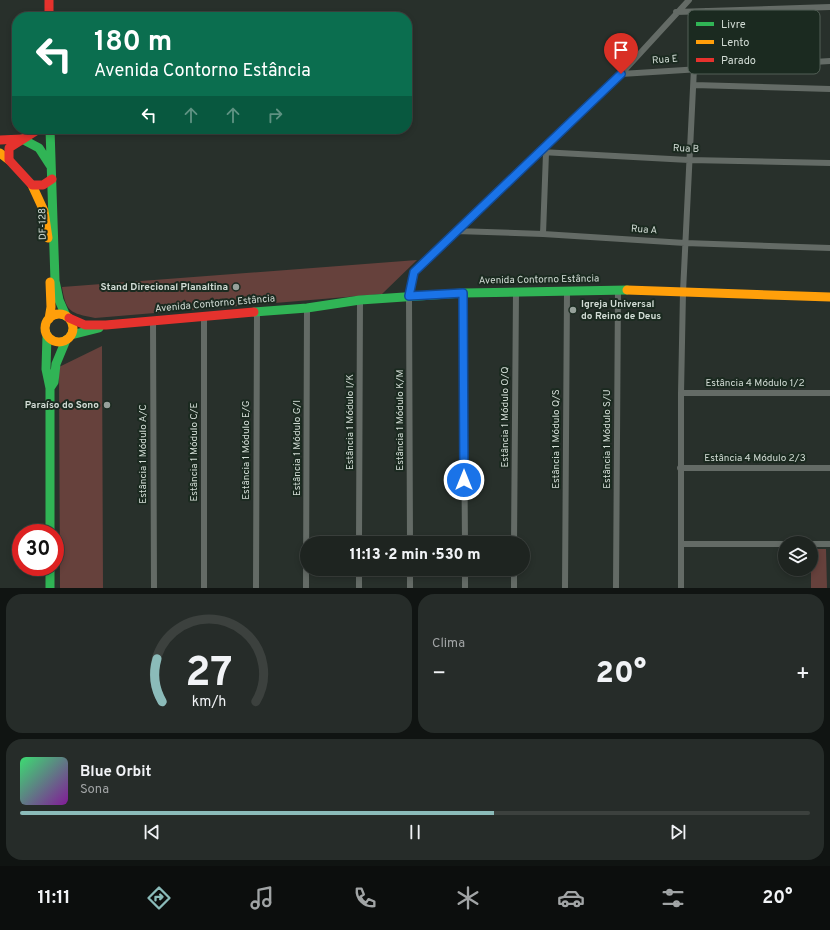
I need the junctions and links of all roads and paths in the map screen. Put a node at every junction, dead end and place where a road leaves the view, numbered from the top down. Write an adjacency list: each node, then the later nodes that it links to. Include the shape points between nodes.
1 (49, 0): 5 (main road)
2 (689, 0): 6 (street, Estância 1 Módulo K/M)
3 (830, 7): 4 (street)
4 (737, 10)
5 (49, 12)
6 (676, 12): 7 (street); 11 (street, Estância 1 Módulo K/M)
7 (688, 12)
8 (830, 60): 9 (street, Rua E)
9 (820, 61)
10 (688, 68): 11 (street, Rua E)
11 (621, 74): 20 (street, Estância 1 Módulo K/M)
12 (694, 74): 13 (street)
13 (694, 85): 14 (street); 22 (street)
14 (830, 88)
15 (30, 134): 17 (main road)
16 (50, 134): 24 (main road, DF-128 / DF-128)
17 (22, 139): 18 (main road); 21 (main road, via 9,148); 24 (main road, via 34,143 42,150)
18 (0, 140)
19 (0, 153): 21 (main road)
20 (544, 153): 22 (street, Rua B); 26 (street, Estância 1 Módulo K/M); 27 (street)
21 (9, 160): 25 (main road, DF-128)
22 (688, 160): 23 (street, Rua B); 28 (street)
23 (830, 163)
24 (52, 176): 25 (main road, via 42,186); 40 (main road, DF-128 / DF-128, via 55,280 59,300)
25 (32, 185): 42 (main road, DF-128 / DF-128, via 44,211 47,228 51,306)
26 (456, 231): 27 (street, Rua A); 35 (street, Estância 1 Módulo K/M, via 414,272)
27 (543, 234): 28 (street, Rua A)
28 (685, 243): 29 (street, Rua A); 33 (street)
29 (830, 248)
30 (618, 290): 31 (main road, Avenida Contorno Estância); 33 (main road, Avenida Contorno Estância); 76 (street, Estância 1 Módulo S/U)
31 (567, 291): 32 (main road, Avenida Contorno Estância); 75 (street, Estância 1 Módulo Q/S)
32 (516, 292): 34 (main road, Avenida Contorno Estância); 56 (street, Estância 1 Módulo O/Q)
33 (683, 292): 36 (main road, Avenida Contorno Estância); 49 (street)
34 (463, 293): 35 (main road, Avenida Contorno Estância); 55 (street)
35 (409, 296): 37 (main road, Avenida Contorno Estância); 54 (street, Estância 1 Módulo K/M)
36 (830, 297)
37 (360, 300): 38 (main road, Avenida Contorno Estância); 53 (street, Estância 1 Módulo I/K)
38 (307, 308): 39 (main road, Avenida Contorno Estância); 70 (street, Estância 1 Módulo G/I)
39 (257, 312): 41 (main road, Avenida Contorno Estância); 69 (street, Estância 1 Módulo E/G)
40 (67, 317): 42 (main road, via 55,315); 44 (main road, Avenida Contorno Estância, via 85,325); 46 (main road, DF-128, via 72,324)
41 (204, 317): 43 (main road, Avenida Contorno Estância); 68 (street, Estância 1 Módulo C/E)
42 (49, 319): 45 (main road, DF-128, via 45,325)
43 (153, 320): 44 (main road, Avenida Contorno Estância); 67 (street, Estância 1 Módulo A/C)
44 (106, 325): 46 (main road, Avenida Contorno Estância)
45 (47, 335): 46 (main road, via 56,342); 47 (main road, DF-128, via 47,381)
46 (69, 338): 47 (main road, DF-128, via 56,364 54,382)
47 (50, 388): 52 (main road, DF-128)
48 (830, 393): 49 (street, Estância 4 Módulo 1/2)
49 (681, 394): 50 (street)
50 (680, 468): 51 (street, Estância 4 Módulo 2/3); 57 (street)
51 (830, 468)
52 (50, 524)
53 (359, 536)
54 (410, 536)
55 (464, 536)
56 (514, 536)
57 (681, 544): 58 (street); 77 (street)
58 (778, 544)
59 (818, 544): 60 (street)
60 (830, 544)
61 (50, 576): 66 (main road)
62 (359, 576): 71 (street)
63 (410, 576): 72 (street)
64 (465, 576): 73 (street)
65 (514, 576): 74 (street)
66 (50, 588)
67 (154, 588)
68 (204, 588)
69 (256, 588)
70 (306, 588)
71 (359, 588)
72 (410, 588)
73 (465, 588)
74 (514, 588)
75 (565, 588)
76 (616, 588)
77 (681, 588)

